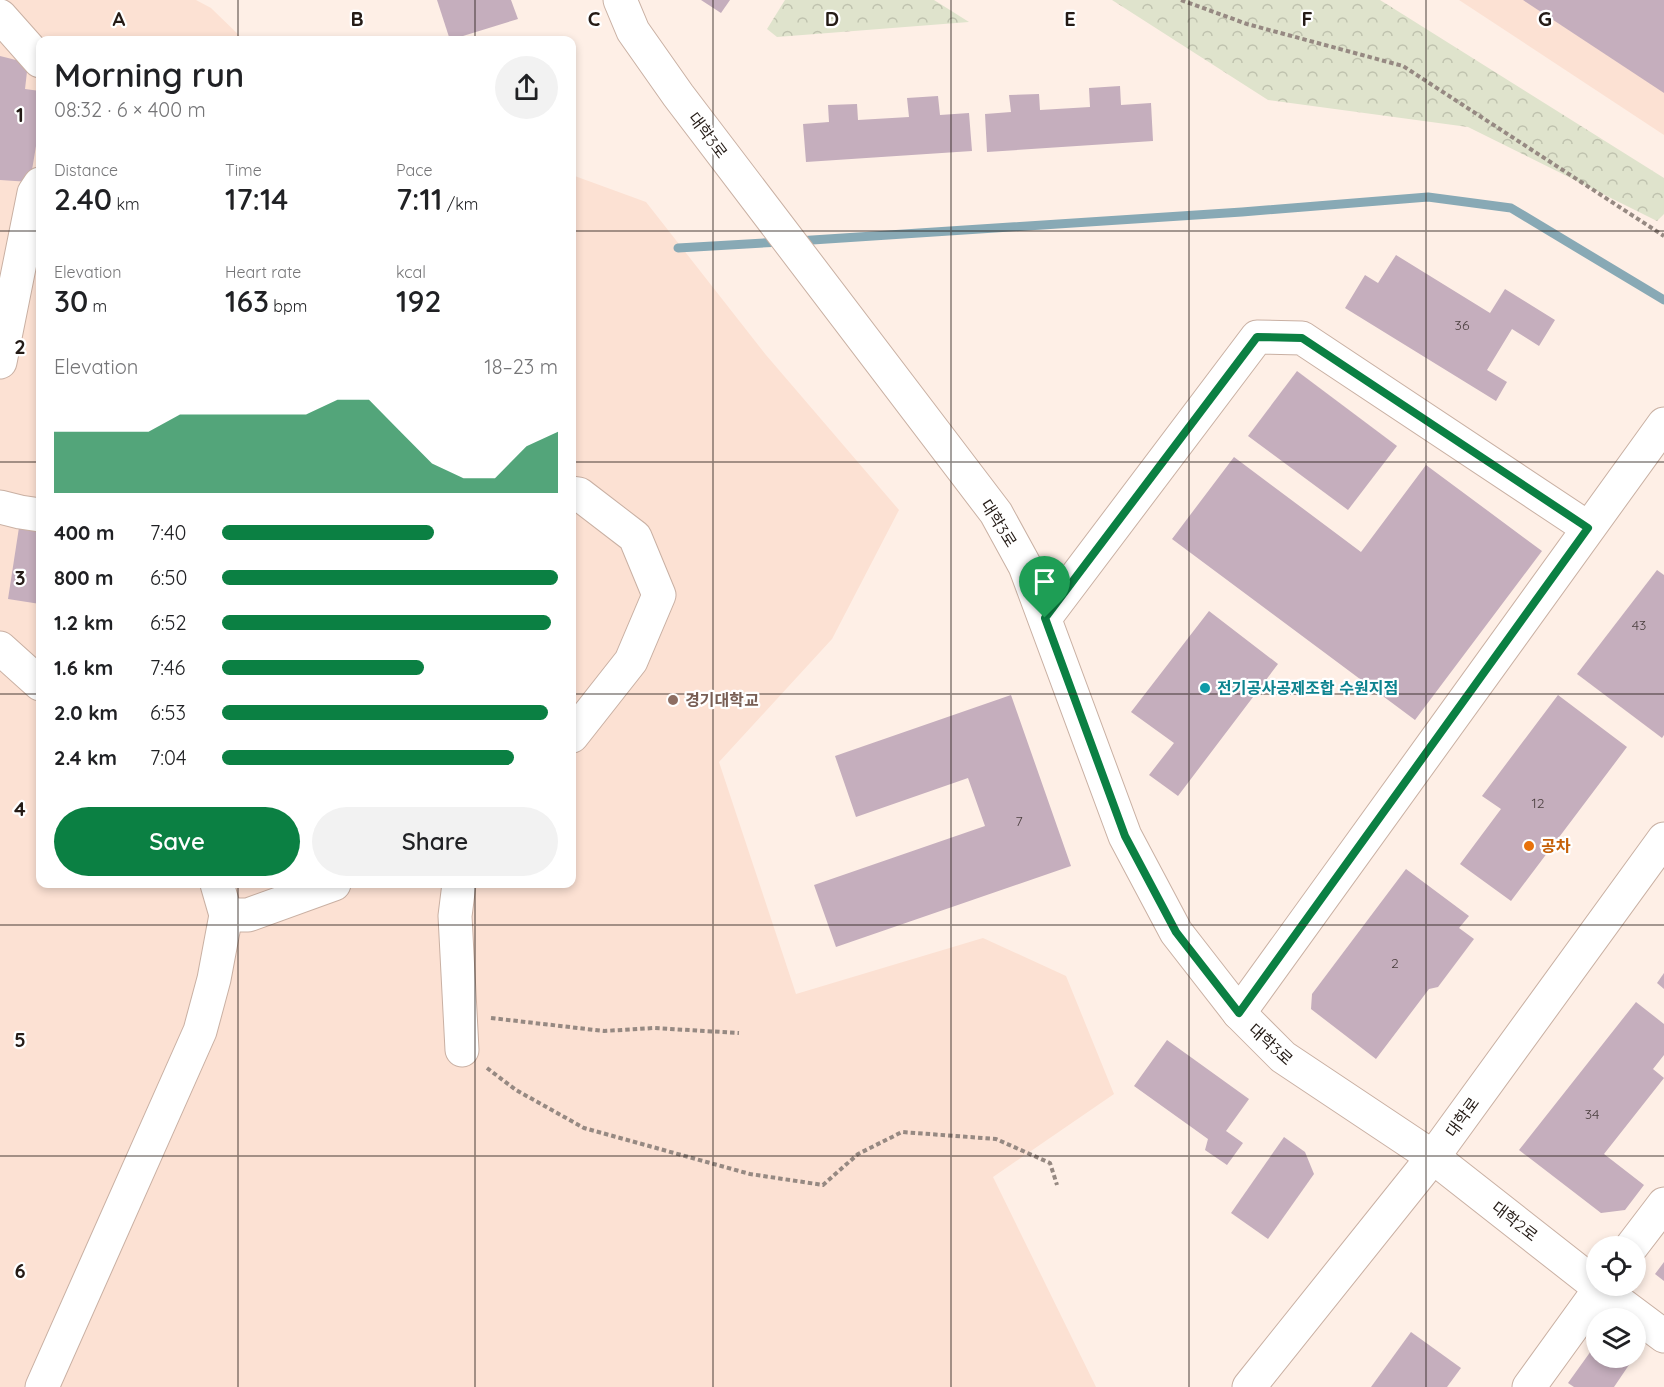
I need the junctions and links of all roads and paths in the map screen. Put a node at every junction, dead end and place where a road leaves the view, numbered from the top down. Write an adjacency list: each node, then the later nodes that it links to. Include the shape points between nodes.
1 (620, 0): 13 (street, 대학3로, via 633,31 714,144 996,513 1025,566)
2 (1181, 0): 6 (path, via 1247,24 1402,66)
3 (0, 16): 4 (street)
4 (36, 56)
5 (36, 190): 7 (street)
6 (1664, 236)
7 (0, 362)
8 (1664, 423): 12 (street)
9 (576, 494): 16 (street, via 635,537 659,595 631,660)
10 (0, 507): 11 (street)
11 (36, 514)
12 (1588, 528): 13 (street, via 1302,338 1257,337); 22 (street)
13 (1045, 618): 22 (street, 대학3로, via 1125,836 1176,932)
14 (0, 648): 15 (street)
15 (36, 680)
16 (576, 730)
17 (1664, 839): 26 (street, 대학로)
18 (218, 888): 21 (street)
19 (323, 888): 21 (street, via 248,915)
20 (458, 888): 23 (street, via 455,916)
21 (226, 915): 34 (street, via 200,1031)
22 (1239, 1013): 26 (street, 대학3로, via 1283,1058)
23 (460, 1016): 24 (path, via 604,1031 654,1028); 25 (street)
24 (739, 1033)
25 (462, 1050): 27 (path, via 516,1090 584,1128 750,1174 823,1185 858,1154 902,1132 996,1139 1050,1163)
26 (1433, 1156): 30 (street, 대학2로); 35 (street, 대학로)
27 (1057, 1185)
28 (1664, 1204): 29 (street)
29 (1640, 1236)
30 (1586, 1276)
31 (1592, 1296): 36 (street)
32 (1612, 1296): 33 (street, 대학2로)
33 (1664, 1336)
34 (42, 1387)
35 (1249, 1387)
36 (1529, 1387)

